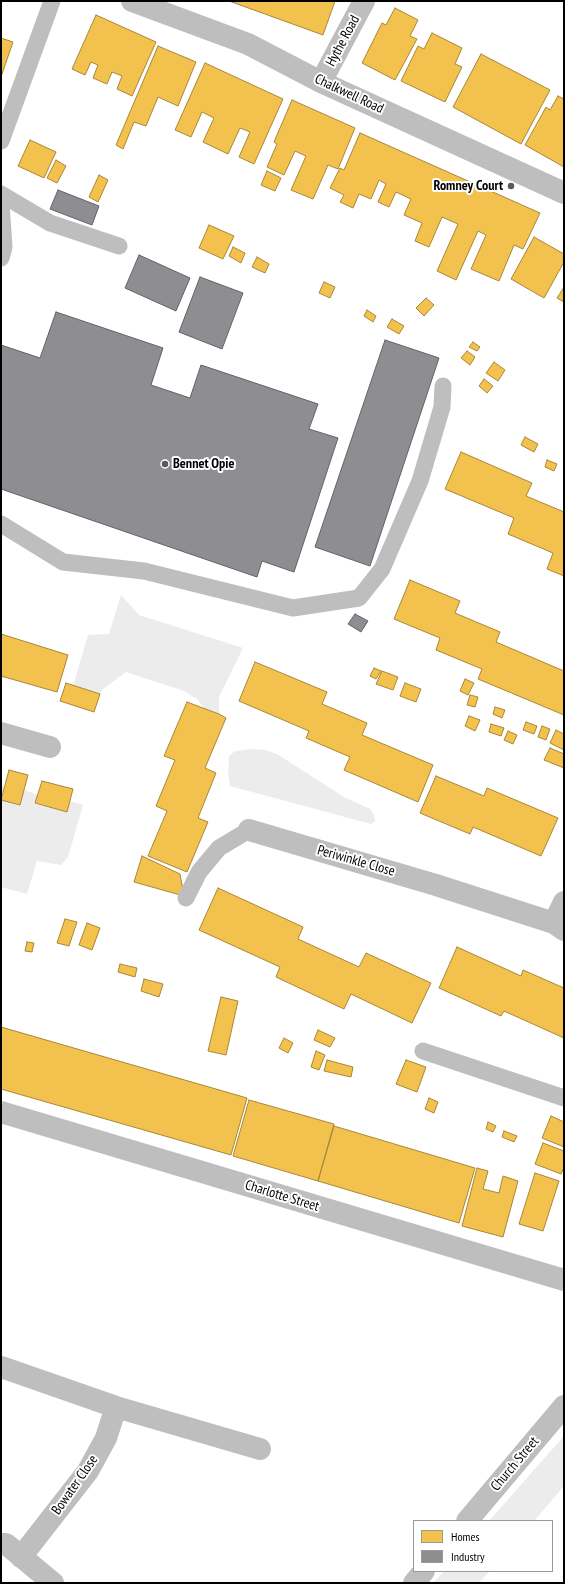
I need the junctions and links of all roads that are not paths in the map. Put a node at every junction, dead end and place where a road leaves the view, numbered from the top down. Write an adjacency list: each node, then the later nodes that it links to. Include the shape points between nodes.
1 (52, 1): 5 (lane)
2 (132, 1): 4 (street, Chalkwell Road, via 248,44)
3 (364, 1): 4 (street, Hythe Road)
4 (322, 82): 6 (street, Chalkwell Road)
5 (1, 141)
6 (564, 193)
7 (1, 194): 9 (lane, via 50,223)
8 (1, 203): 10 (lane, via 4,247)
9 (119, 246)
10 (1, 258)
11 (443, 386): 12 (lane, via 442,407 420,481 382,569 359,598 293,608 144,571 63,562)
12 (1, 524)
13 (1, 733): 14 (street)
14 (50, 747)
15 (249, 830): 16 (lane, Periwinkle Close, via 219,848 199,872); 18 (street, Periwinkle Close, via 436,885)
16 (186, 898)
17 (564, 902): 18 (street, Periwinkle Close)
18 (559, 926)
19 (423, 1051): 20 (lane)
20 (564, 1098)
21 (1, 1112): 22 (street, Charlotte Street)
22 (564, 1280)
23 (1, 1367): 25 (street)
24 (564, 1406): 27 (street, Church Street)
25 (116, 1407): 26 (street); 29 (street, Bowater Close, via 106,1438 88,1471)
26 (260, 1449)
27 (468, 1520)
28 (1, 1544): 29 (street, via 6,1544)
29 (21, 1557): 31 (street)
30 (423, 1572): 32 (street)
31 (52, 1583)
32 (414, 1583)

